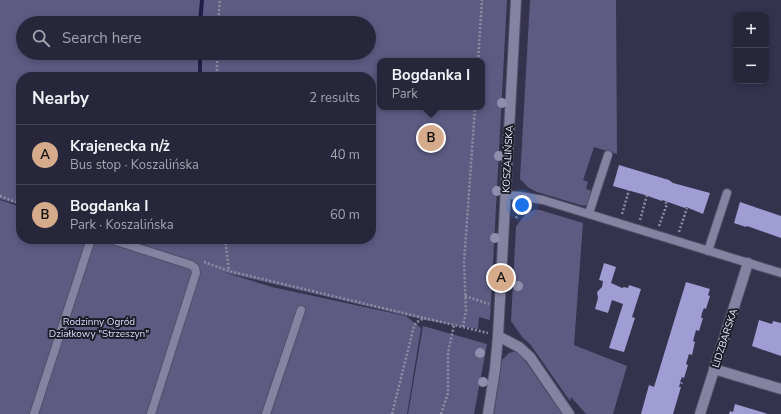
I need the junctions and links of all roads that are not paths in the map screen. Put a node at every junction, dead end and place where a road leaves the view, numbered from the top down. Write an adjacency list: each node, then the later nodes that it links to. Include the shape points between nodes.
1 (516, 0): 4 (street, KOSZALIŃSKA)
2 (608, 155): 5 (lane)
3 (727, 193): 8 (lane)
4 (506, 195): 5 (lane, via 543,200); 12 (street, KOSZALIŃSKA)
5 (589, 213): 8 (lane)
6 (89, 244): 15 (lane)
7 (126, 244): 16 (lane, via 191,265 196,273)
8 (708, 251): 9 (lane)
9 (748, 263): 10 (lane); 13 (street, LIDZBARSKA)
10 (781, 273)
11 (301, 310): 17 (lane)
12 (498, 336): 18 (street, KOSZALIŃSKA); 19 (street, via 519,347 530,357)
13 (714, 369): 14 (street); 20 (street, LIDZBARSKA)
14 (781, 389)
15 (34, 414)
16 (150, 414)
17 (266, 414)
18 (488, 414)
19 (569, 414)
20 (700, 414)

